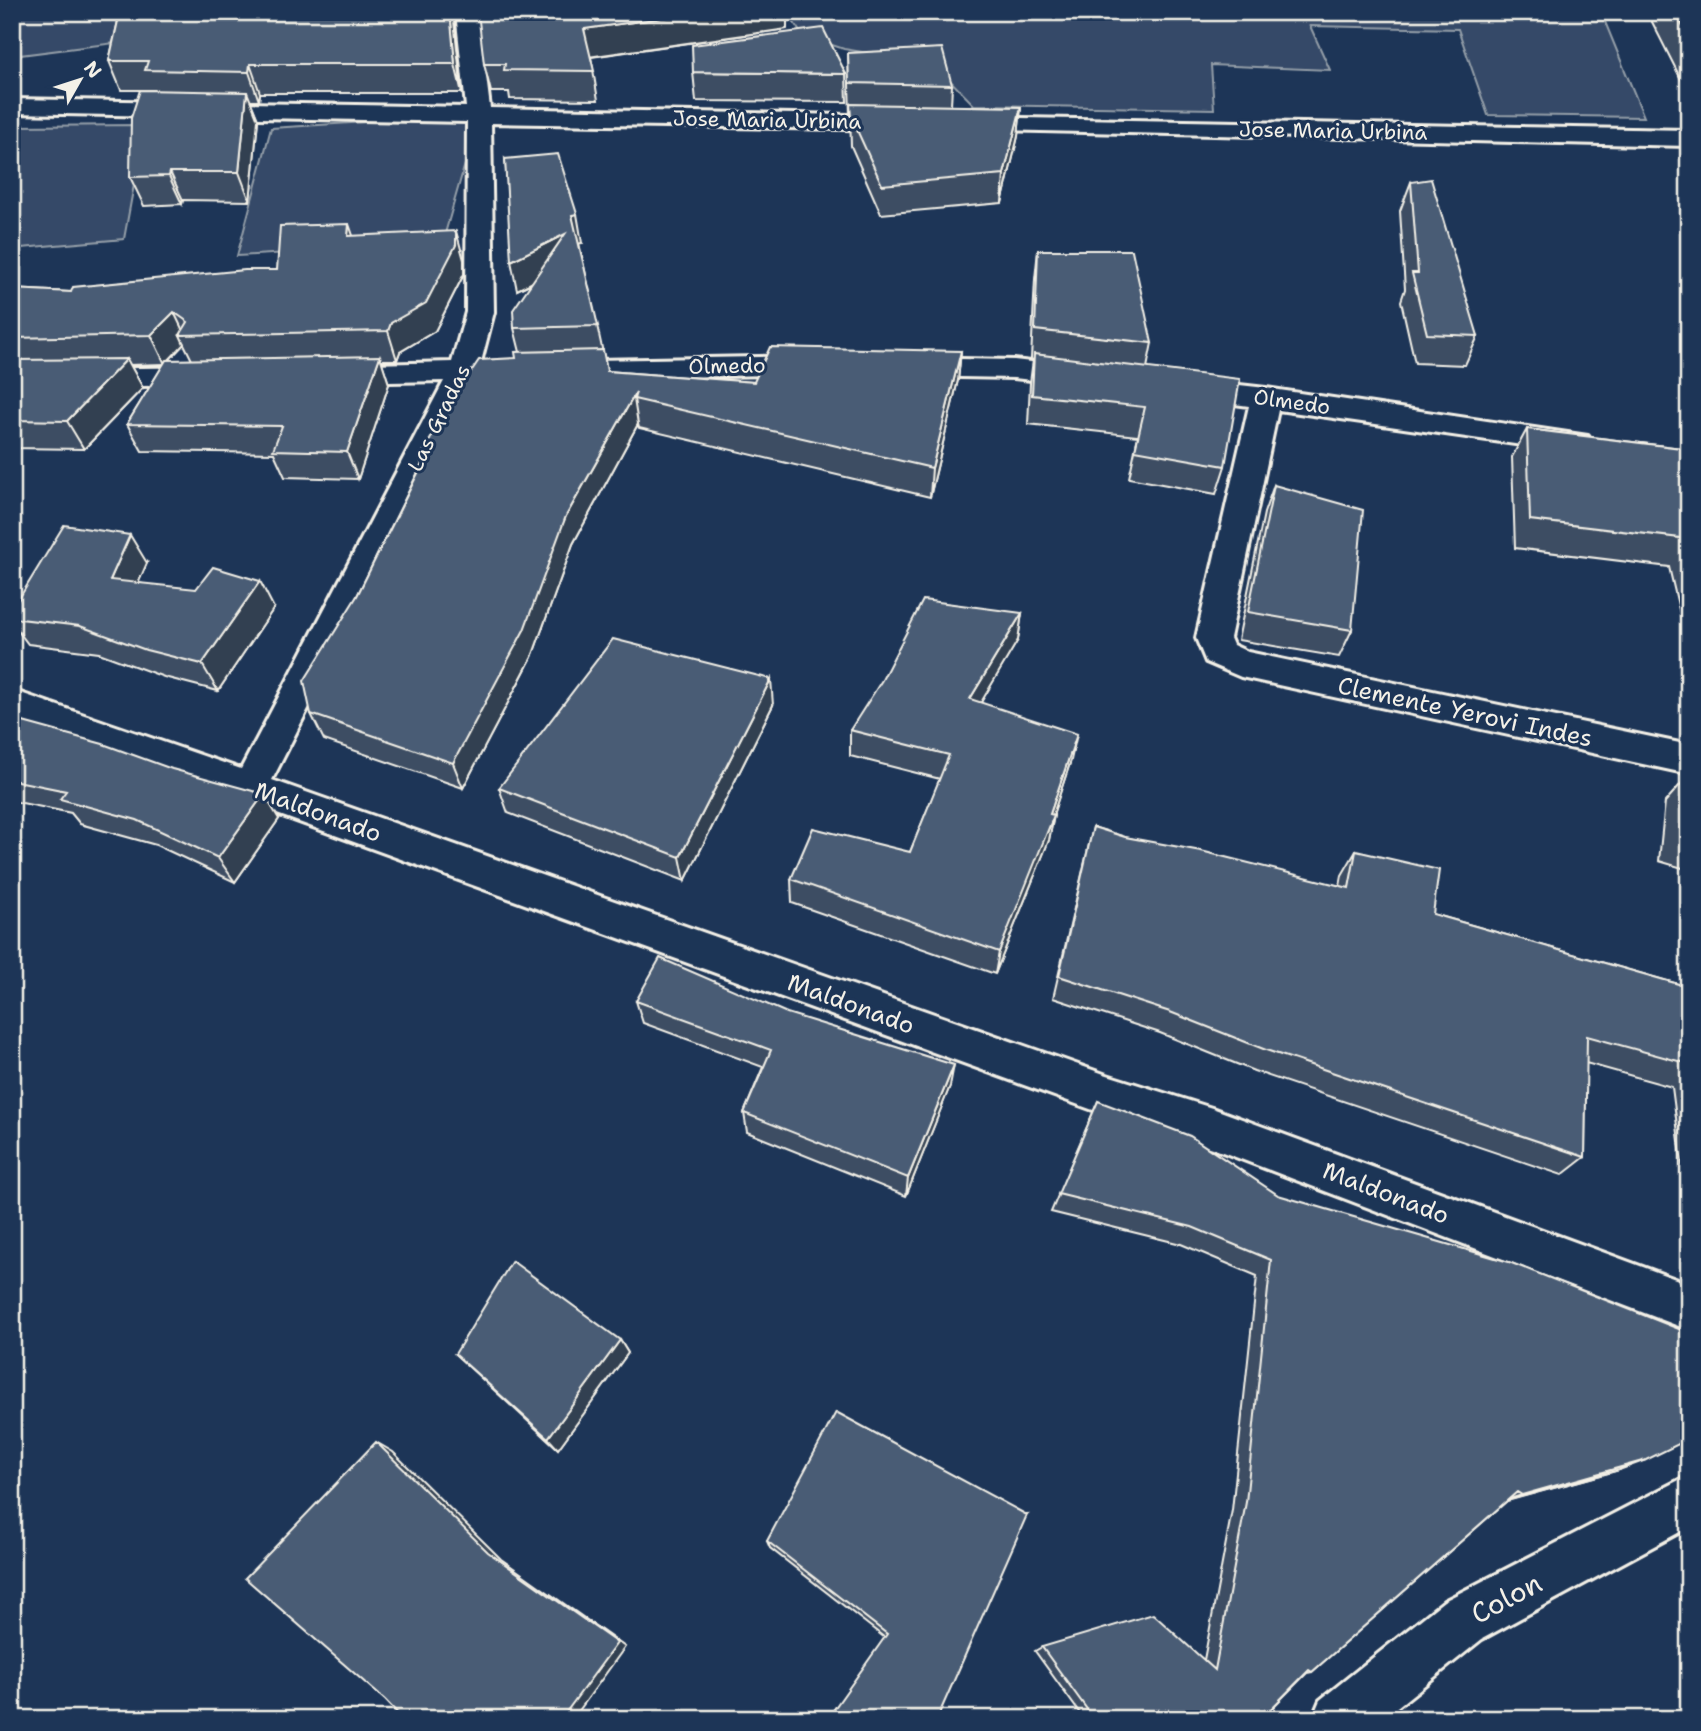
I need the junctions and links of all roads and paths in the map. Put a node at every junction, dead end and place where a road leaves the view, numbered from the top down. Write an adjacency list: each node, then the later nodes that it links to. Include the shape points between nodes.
1 (467, 12): 3 (street, Las Gradas)
2 (12, 106): 3 (street, Jose Maria Urbina)
3 (479, 115): 4 (street, Jose Maria Urbina); 5 (street, Las Gradas, via 480,312)
4 (1689, 138)
5 (464, 372): 6 (street, Olmedo); 9 (street, Olmedo, via 765,364 1014,369); 15 (street, Las Gradas)
6 (300, 375)
7 (231, 376): 8 (street)
8 (12, 379)
9 (1107, 380)
10 (1160, 386): 11 (street, Olmedo)
11 (1266, 397): 12 (street, Olmedo); 14 (street, Clemente Yerovi Indes, via 1213,638 1218,653 1241,664)
12 (1604, 446)
13 (12, 704): 15 (street, Maldonado)
14 (1689, 761)
15 (250, 788): 16 (street, Maldonado, via 1104,1094 1212,1128)
16 (1689, 1307)
17 (1689, 1500): 18 (street, Colon, via 1463,1620)
18 (1339, 1719)

